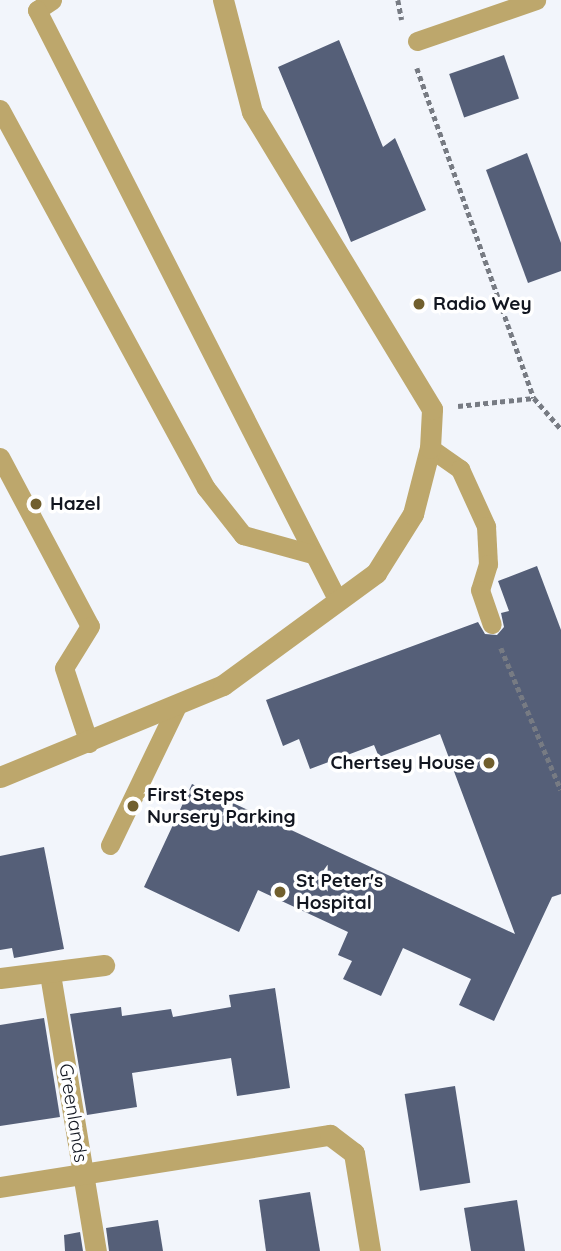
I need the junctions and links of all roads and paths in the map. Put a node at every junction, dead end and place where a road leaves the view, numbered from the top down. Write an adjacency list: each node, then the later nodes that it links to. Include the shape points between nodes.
1 (52, 0): 13 (lane, via 37,10)
2 (223, 0): 9 (street, via 252,112)
3 (398, 0): 5 (path)
4 (537, 0): 5 (lane)
5 (411, 37)
6 (415, 64): 8 (path)
7 (0, 109): 13 (lane, via 206,488 243,535)
8 (534, 398): 9 (path); 10 (path)
9 (432, 409): 11 (street)
10 (561, 429)
11 (430, 448): 14 (street, via 412,514 395,547 376,573); 15 (lane, via 460,469 486,526 488,564 480,590)
12 (0, 457): 17 (lane, via 90,626 64,668)
13 (312, 554): 14 (lane)
14 (337, 599): 16 (street, via 223,685)
15 (492, 624): 19 (path)
16 (176, 708): 17 (street); 20 (lane)
17 (89, 743): 18 (street)
18 (0, 777)
19 (561, 790)
20 (110, 845)
21 (104, 965): 22 (street)
22 (50, 974): 23 (street); 24 (street, Greenlands)
23 (0, 978)
24 (83, 1173): 25 (street); 26 (street, Greenlands); 27 (street, via 330,1135 354,1153)
25 (0, 1187)
26 (96, 1251)
27 (370, 1251)

